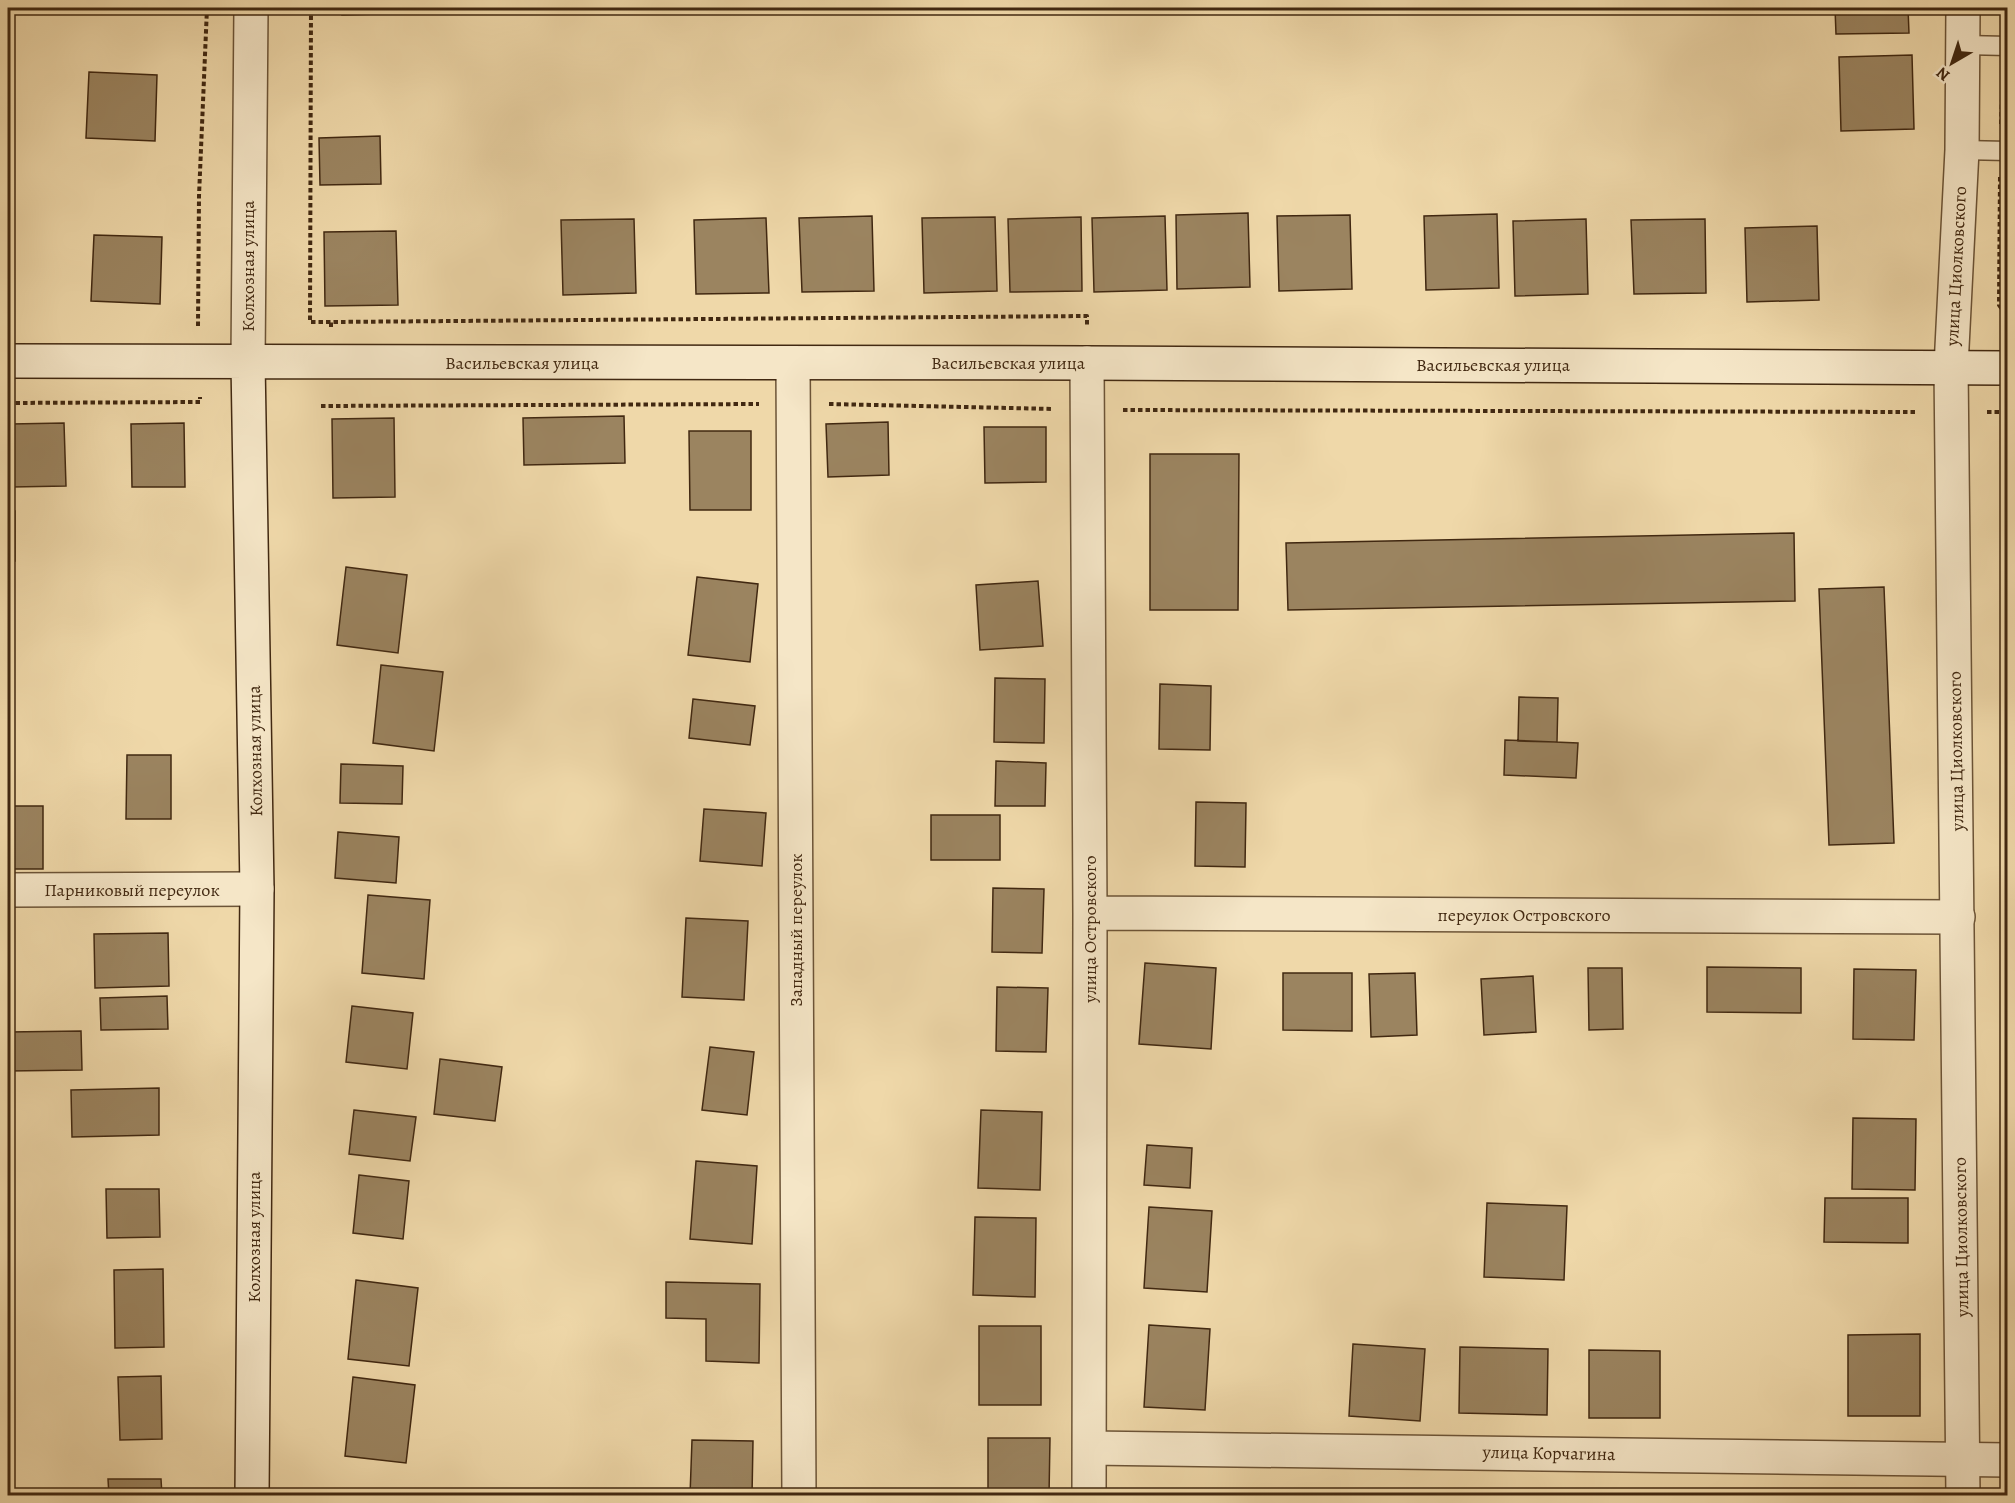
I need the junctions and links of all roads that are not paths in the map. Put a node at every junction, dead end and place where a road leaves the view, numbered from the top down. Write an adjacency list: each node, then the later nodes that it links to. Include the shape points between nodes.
1 (251, 8): 8 (street, Колхозная улица)
2 (1963, 8): 3 (street, улица Циолковского)
3 (1964, 45): 4 (lane); 5 (street, улица Циолковского)
4 (2007, 46)
5 (1962, 150): 6 (lane); 11 (street, улица Циолковского)
6 (2007, 151)
7 (8, 361): 8 (street, Васильевская улица)
8 (248, 362): 10 (street, Васильевская улица); 13 (street, Колхозная улица)
9 (1087, 363): 10 (street, Васильевская улица); 11 (street, Васильевская улица); 15 (street, улица Островского)
10 (793, 364): 21 (street, Западный переулок)
11 (1951, 367): 12 (street, Васильевская улица); 16 (street, улица Циолковского)
12 (2007, 368)
13 (257, 889): 14 (street, Парниковый переулок); 20 (street, Колхозная улица)
14 (8, 890)
15 (1090, 913): 16 (street, переулок Островского); 17 (street, улица Островского)
16 (1958, 917): 18 (street, улица Циолковского)
17 (1090, 1448): 18 (street, улица Корчагина); 22 (street, улица Островского)
18 (1964, 1458): 19 (street, улица Корчагина); 23 (street, улица Циолковского)
19 (2007, 1460)
20 (252, 1496)
21 (799, 1496)
22 (1089, 1496)
23 (1963, 1496)

